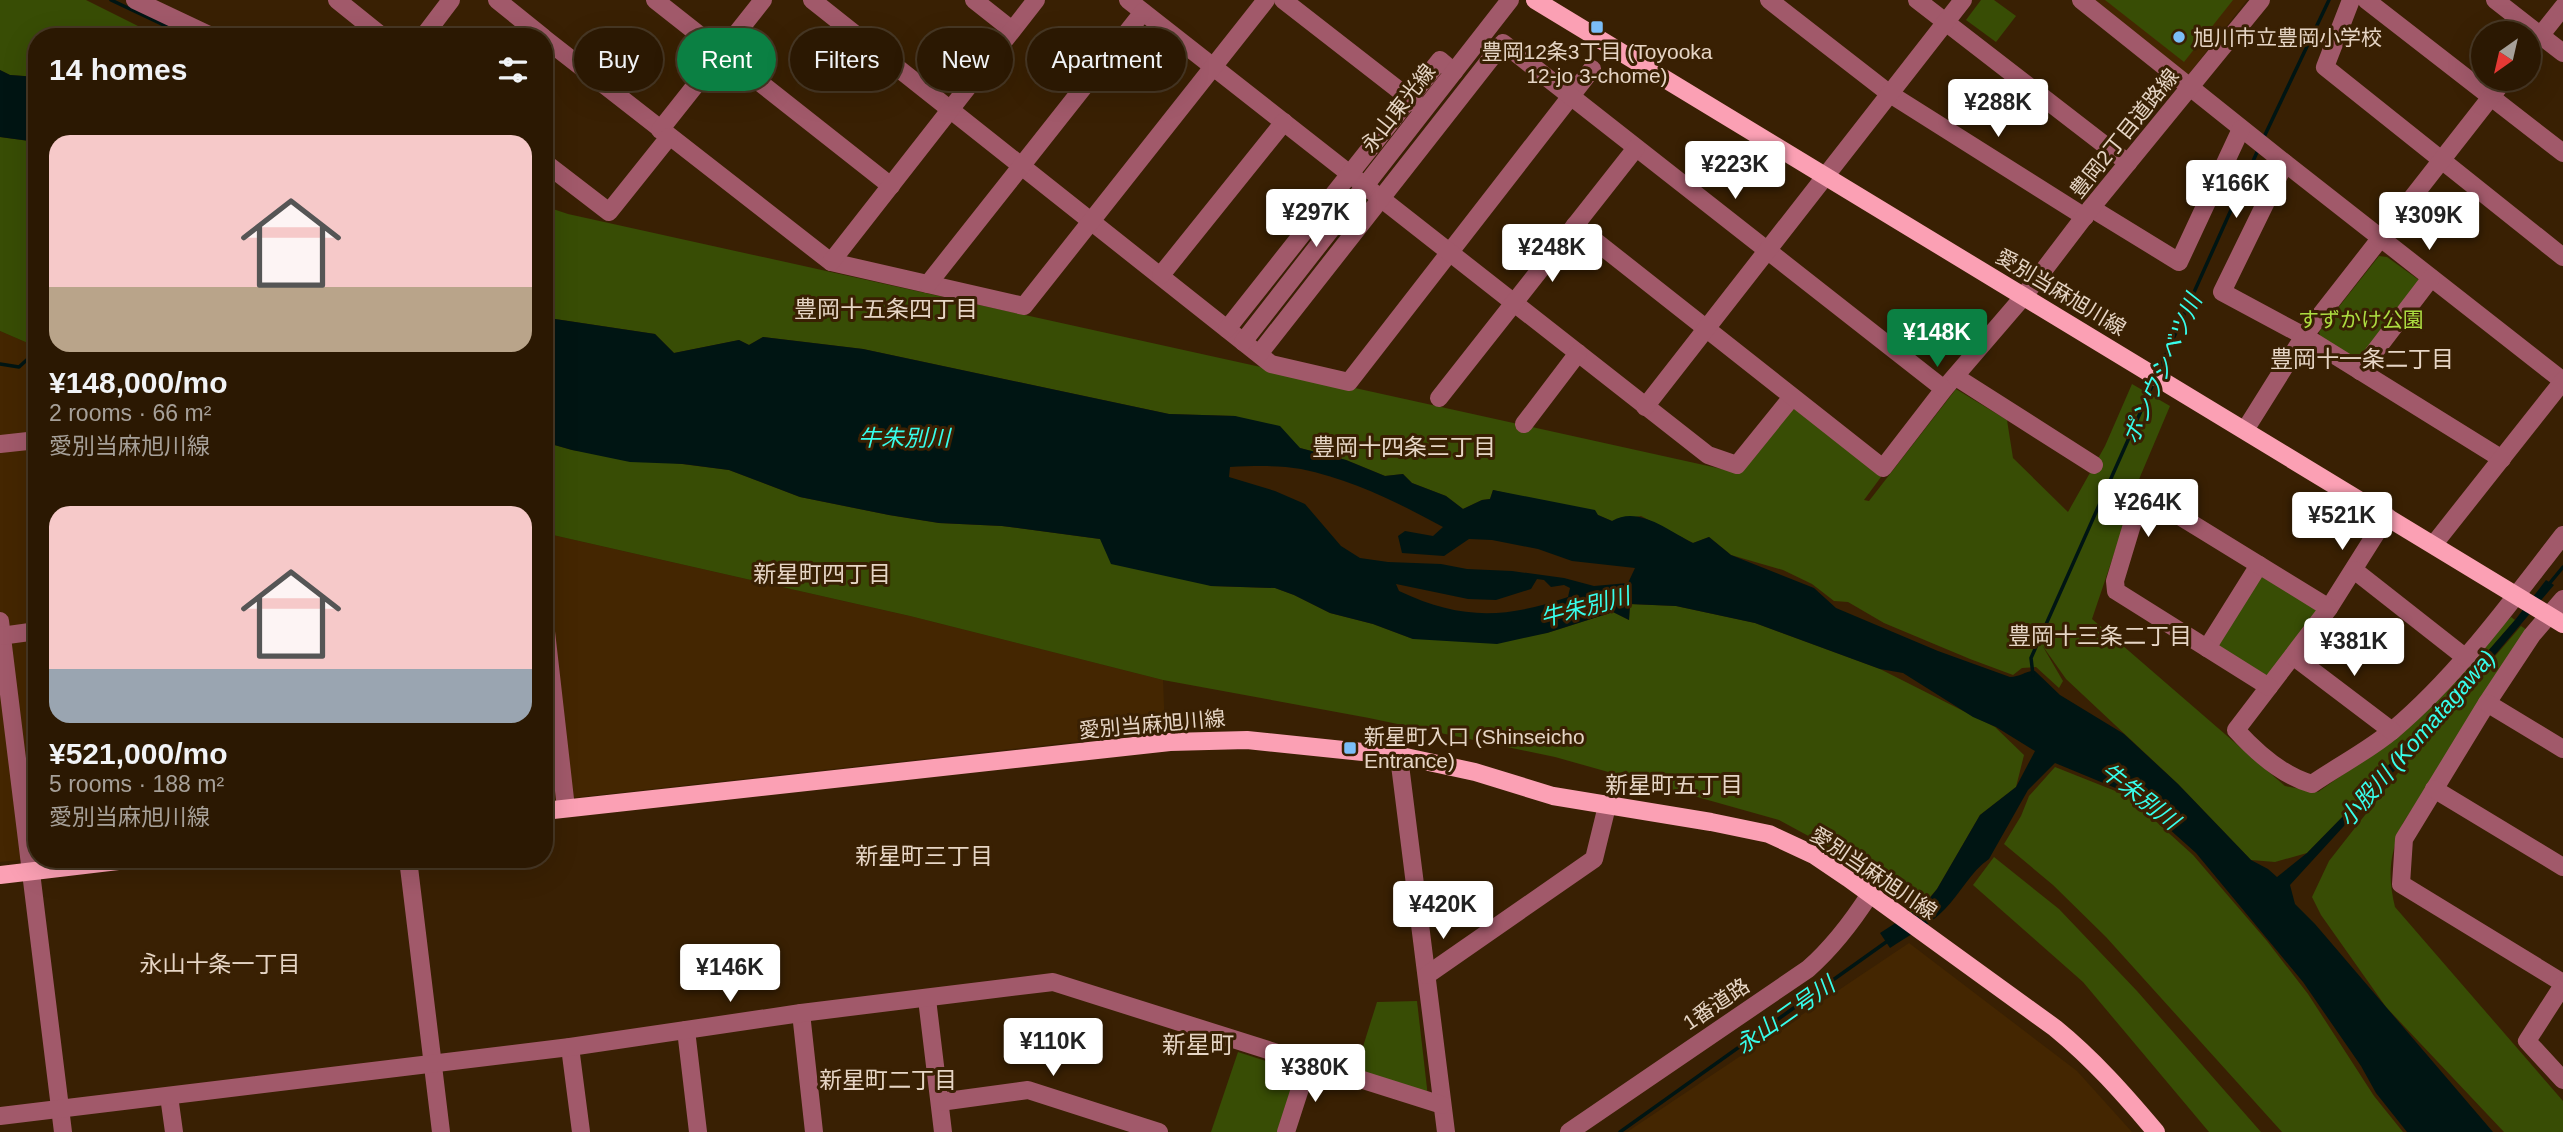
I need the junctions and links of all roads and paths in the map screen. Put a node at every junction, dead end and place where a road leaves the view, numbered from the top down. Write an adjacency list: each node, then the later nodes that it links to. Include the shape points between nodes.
1 (337, 0): 28 (street)
2 (451, 0): 29 (street)
3 (497, 0): 30 (street)
4 (655, 0): 31 (street)
5 (763, 0): 32 (street)
6 (812, 0): 51 (street)
7 (974, 0): 33 (street)
8 (1036, 0): 34 (street)
9 (1128, 0): 24 (street)
10 (1266, 0): 39 (street)
11 (1283, 0): 50 (street)
12 (1510, 0): 41 (street, 永山東光線)
13 (1535, 0): 65 (main road, 愛別当麻旭川線)
14 (1769, 0): 47 (street)
15 (1917, 0): 26 (street)
16 (1963, 0): 26 (street)
17 (2081, 0): 42 (street)
18 (2261, 0): 42 (street, 豊岡2丁目道路線)
19 (2351, 0): 60 (street, via 2325,67)
20 (2366, 0): 49 (street)
21 (2495, 0): 25 (street)
22 (144, 2): 27 (street)
23 (2563, 7): 35 (street)
24 (1143, 12): 39 (street); 62 (street)
25 (2522, 21)
26 (1945, 22): 47 (street); 61 (street)
27 (195, 28)
28 (372, 28)
29 (430, 28)
30 (533, 28)
31 (691, 28)
32 (741, 28)
33 (1009, 28)
34 (1013, 29)
35 (2541, 34)
36 (2541, 36): 38 (street)
37 (553, 44): 55 (street)
38 (2563, 53)
39 (1213, 68): 53 (street); 70 (street)
40 (1592, 69): 48 (street)
41 (1454, 72): 50 (street, via 1440,60); 52 (street, 永山東光線)
42 (2189, 88): 56 (street); 61 (street, 豊岡2丁目道路線)
43 (695, 91): 55 (street)
44 (771, 91): 66 (street)
45 (964, 91): 51 (street)
46 (2496, 91): 49 (street)
47 (1890, 94): 65 (street); 69 (street)
48 (1572, 97): 54 (street, via 1503,43); 57 (street); 75 (street)
49 (2491, 97): 58 (street); 60 (street)
50 (1410, 99): 52 (street); 64 (street)
51 (950, 109): 62 (street); 66 (street)
52 (1425, 110): 54 (street); 67 (street, 永山東光線)
53 (1283, 121): 64 (street); 79 (street)
54 (1441, 123): 68 (street)
55 (665, 134): 63 (street, via 609,212); 77 (street)
56 (2247, 134): 59 (street); 69 (street, via 2179,262)
57 (1636, 148): 71 (street); 73 (street)
58 (2563, 153)
59 (2278, 158): 72 (street); 87 (street, via 2222,292)
60 (2442, 160): 72 (street); 76 (street)
61 (2128, 163): 69 (street, 豊岡2丁目道路線)
62 (1021, 164): 70 (street); 82 (street)
63 (553, 169)
64 (1350, 175): 67 (street); 74 (street)
65 (1827, 176): 73 (street); 83 (main road, 愛別当麻旭川線)
66 (891, 186): 77 (street)
67 (1365, 187): 68 (street); 78 (street, 永山東光線)
68 (1380, 198): 75 (street); 80 (street)
69 (2088, 213): 83 (street, 豊岡2丁目道路線)
70 (1092, 220): 79 (street); 82 (street, via 1024,306)
71 (1575, 225): 84 (street); 85 (street)
72 (2380, 237): 81 (street); 87 (street)
73 (1768, 250): 85 (street); 93 (street)
74 (1288, 252): 78 (street); 86 (street)
75 (1449, 252): 84 (street); 90 (street, via 1349,382 1271,364)
76 (2563, 257)
77 (831, 262): 82 (street)
78 (1304, 265): 80 (street); 88 (street, 永山東光線)
79 (1161, 275): 86 (street)
80 (1320, 276): 90 (street)
81 (2431, 278): 91 (street); 92 (street)
82 (928, 284)
83 (2024, 296): 93 (street, 豊岡2丁目道路線); 98 (main road, 愛別当麻旭川線)
84 (1514, 302): 89 (street); 95 (street)
85 (1706, 328): 94 (street); 96 (street)
86 (1227, 329): 88 (street)
87 (2304, 336): 91 (street); 98 (street)
88 (1243, 342): 90 (street)
89 (1578, 353): 96 (street); 97 (street)
90 (1259, 354)
91 (2360, 371): 101 (street)
92 (2563, 381): 101 (street)
93 (1950, 383): 94 (street, 豊岡2丁目道路線, via 1883,468); 102 (street)
94 (1792, 397): 96 (street, via 1737,465 1708,455)
95 (1439, 398)
96 (1645, 407)
97 (1524, 424)
98 (2245, 430): 103 (main road, 愛別当麻旭川線)
99 (28, 441): 100 (street)
100 (0, 444)
101 (2502, 459): 105 (street)
102 (2094, 466)
103 (2388, 516): 105 (main road, 愛別当麻旭川線); 107 (street)
104 (2563, 535): 108 (street)
105 (2434, 544): 108 (main road, 愛別当麻旭川線)
106 (2259, 565): 110 (street); 114 (street); 114 (street, via 2141,495 2116,591)
107 (2354, 570): 110 (street); 116 (street)
108 (2520, 597): 111 (main road, 愛別当麻旭川線); 116 (street)
109 (2563, 599): 111 (street)
110 (2329, 608): 115 (street)
111 (2552, 617): 118 (street, via 2532,635)
112 (1, 631): 113 (street); 128 (street)
113 (28, 631)
114 (2207, 648): 117 (street)
115 (2293, 656): 117 (street); 119 (street)
116 (2466, 658): 119 (street)
117 (2269, 687): 119 (street, via 2236,730 2294,779 2312,784)
118 (2487, 703): 122 (street); 124 (street)
119 (2392, 731)
120 (1396, 733): 123 (street)
121 (553, 735): 126 (street)
122 (2563, 749)
123 (1401, 756): 125 (main road, 愛別当麻旭川線); 126 (main road, 愛別当麻旭川線, via 1247,740 1170,742); 136 (street)
124 (2434, 789): 129 (street); 137 (street, via 2404,839 2401,884)
125 (1607, 806): 135 (main road, 愛別当麻旭川線, via 1769,835 1814,855); 136 (street, via 1594,859)
126 (566, 808): 127 (main road, 愛別当麻旭川線)
127 (553, 810)
128 (28, 847)
129 (2563, 867)
130 (31, 868): 133 (street)
131 (57, 868): 133 (main road)
132 (409, 868): 142 (street)
133 (31, 871): 134 (main road); 148 (street)
134 (0, 875)
135 (1870, 894): 160 (street, 1番道路, via 1828,951 1808,969); 161 (main road, 愛別当麻旭川線, via 2085,1052)
136 (1427, 975): 147 (street)
137 (2563, 984): 144 (street, via 2527,1041)
138 (927, 999): 139 (street); 143 (street, via 1053,982); 146 (street)
139 (801, 1013): 140 (street); 155 (street)
140 (686, 1030): 141 (street); 154 (street)
141 (570, 1047): 142 (street); 153 (street)
142 (432, 1063): 145 (street); 152 (street)
143 (1308, 1064): 147 (street); 158 (street)
144 (2563, 1080)
145 (169, 1096): 148 (street); 151 (street)
146 (940, 1102): 156 (street); 157 (street, via 1028,1090)
147 (1442, 1105): 159 (street)
148 (60, 1109): 149 (street); 150 (street)
149 (0, 1116)
150 (63, 1132)
151 (174, 1132)
152 (441, 1132)
153 (581, 1132)
154 (698, 1132)
155 (814, 1132)
156 (943, 1132)
157 (1159, 1132)
158 (1286, 1132)
159 (1446, 1132)
160 (1569, 1132)
161 (2156, 1132)

